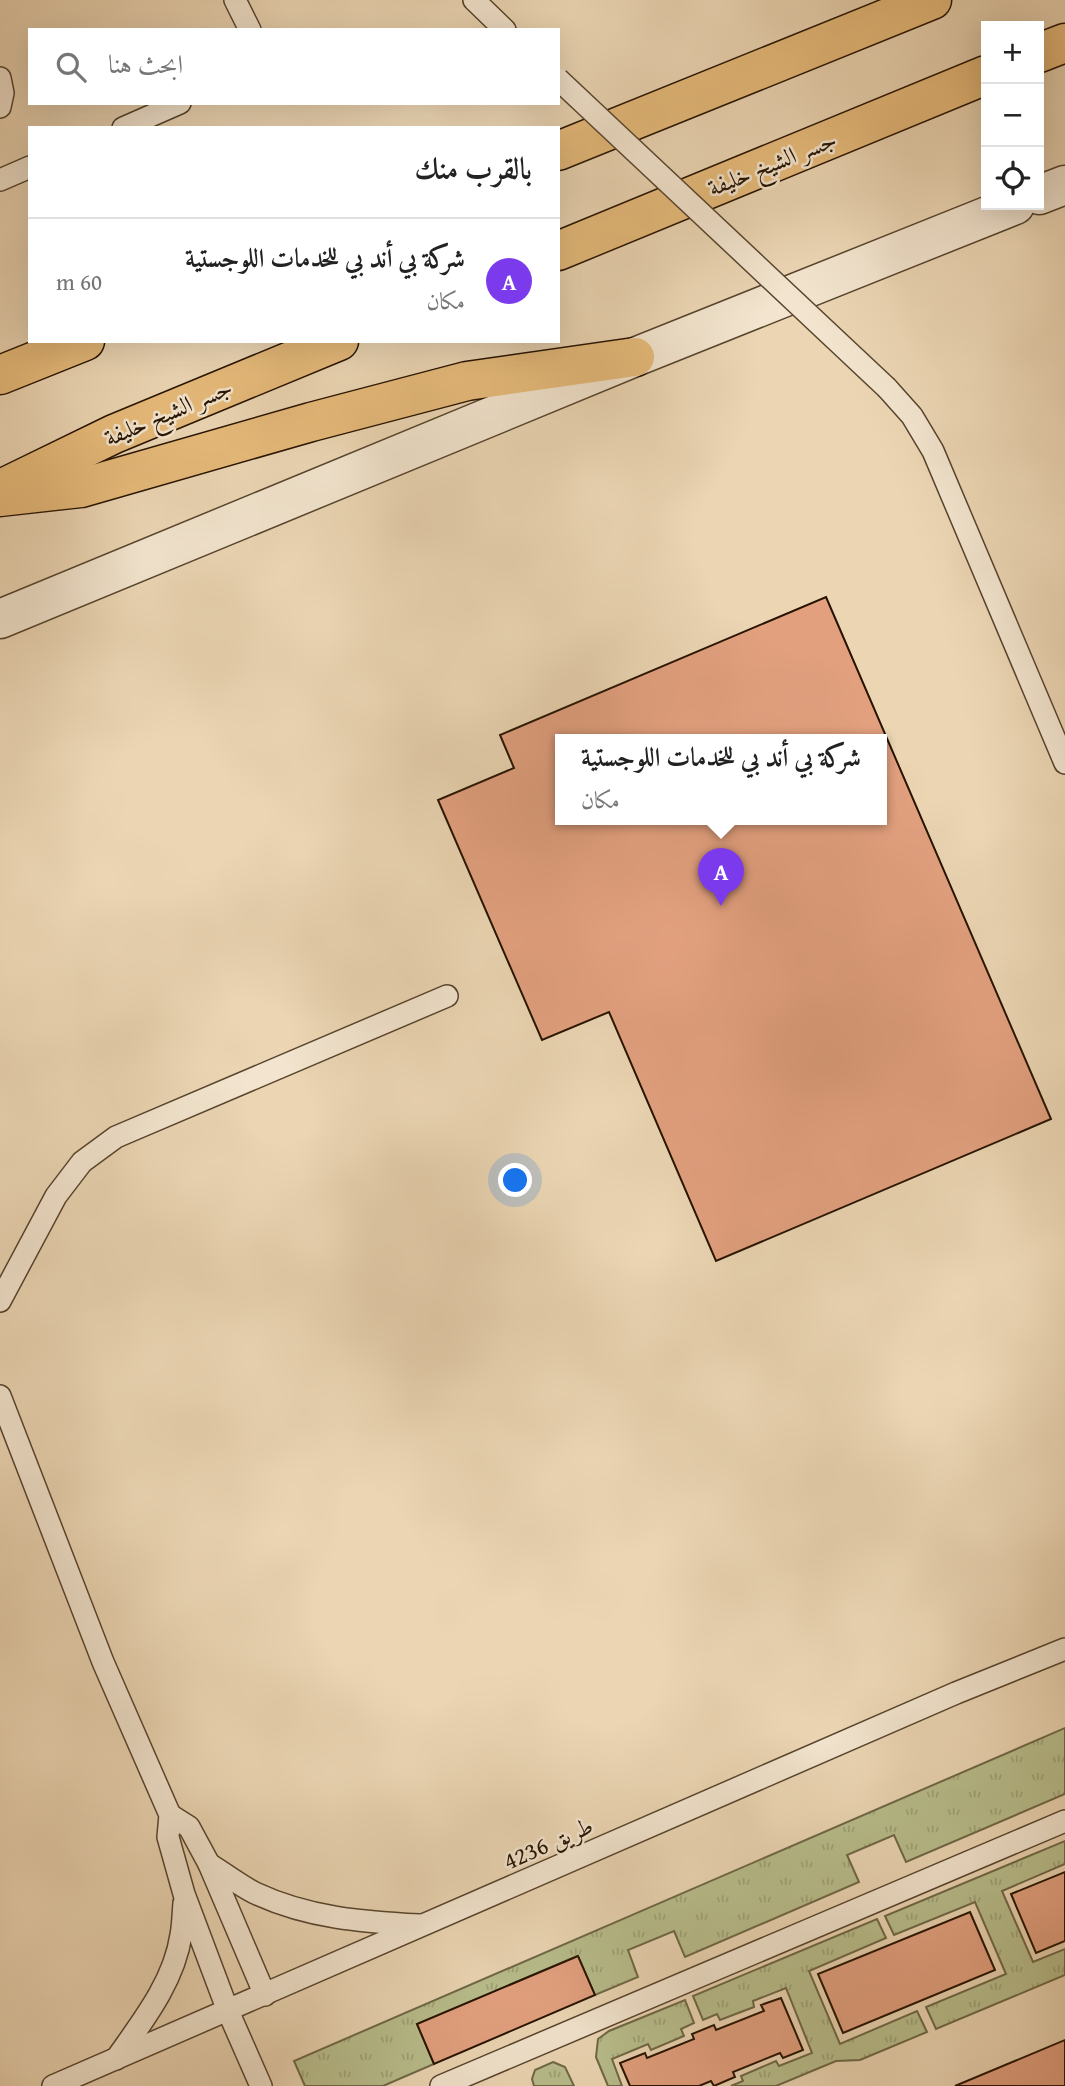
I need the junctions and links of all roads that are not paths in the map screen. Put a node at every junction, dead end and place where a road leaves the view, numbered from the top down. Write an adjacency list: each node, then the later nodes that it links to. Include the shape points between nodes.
1 (235, 0): 4 (lane)
2 (474, 0): 5 (lane)
3 (932, 0): 14 (highway)
4 (249, 28)
5 (503, 28)
6 (1065, 43): 7 (highway)
7 (1044, 51)
8 (981, 77): 20 (highway, جسر الشيخ خليفة)
9 (0, 78): 12 (lane)
10 (560, 81): 28 (lane, bridge, via 912,416 933,451)
11 (175, 105): 13 (lane)
12 (0, 107)
13 (127, 126)
14 (560, 149)
15 (28, 168): 16 (lane)
16 (0, 180)
17 (1065, 185): 18 (street)
18 (1044, 193)
19 (1002, 210): 23 (street)
20 (560, 250)
21 (80, 343): 24 (highway)
22 (334, 343): 25 (highway, جسر الشيخ خليفة, via 114,434)
23 (635, 356): 26 (highway, via 467,381 81,488); 27 (street)
24 (0, 376)
25 (0, 490)
26 (0, 497)
27 (0, 619)
28 (1065, 763)
29 (447, 996): 30 (lane, via 116,1137 82,1162 56,1196)
30 (0, 1301)
31 (0, 1396): 33 (lane, via 103,1662)
32 (1065, 1649): 37 (lane, طريق 4236, via 943,1698)
33 (170, 1815): 35 (lane, via 189,1827); 36 (lane, via 168,1837)
34 (1065, 1821): 43 (lane)
35 (209, 1864): 37 (lane, via 254,1892 304,1912); 38 (lane)
36 (184, 1894): 39 (lane); 40 (lane, via 181,1936 170,1975)
37 (426, 1926): 38 (lane, طريق 4236)
38 (265, 1996): 39 (lane, طريق 4236)
39 (228, 2011): 40 (lane, طريق 4236); 42 (lane)
40 (115, 2060): 41 (lane, طريق 4236)
41 (53, 2086)
42 (261, 2086)
43 (441, 2086)

